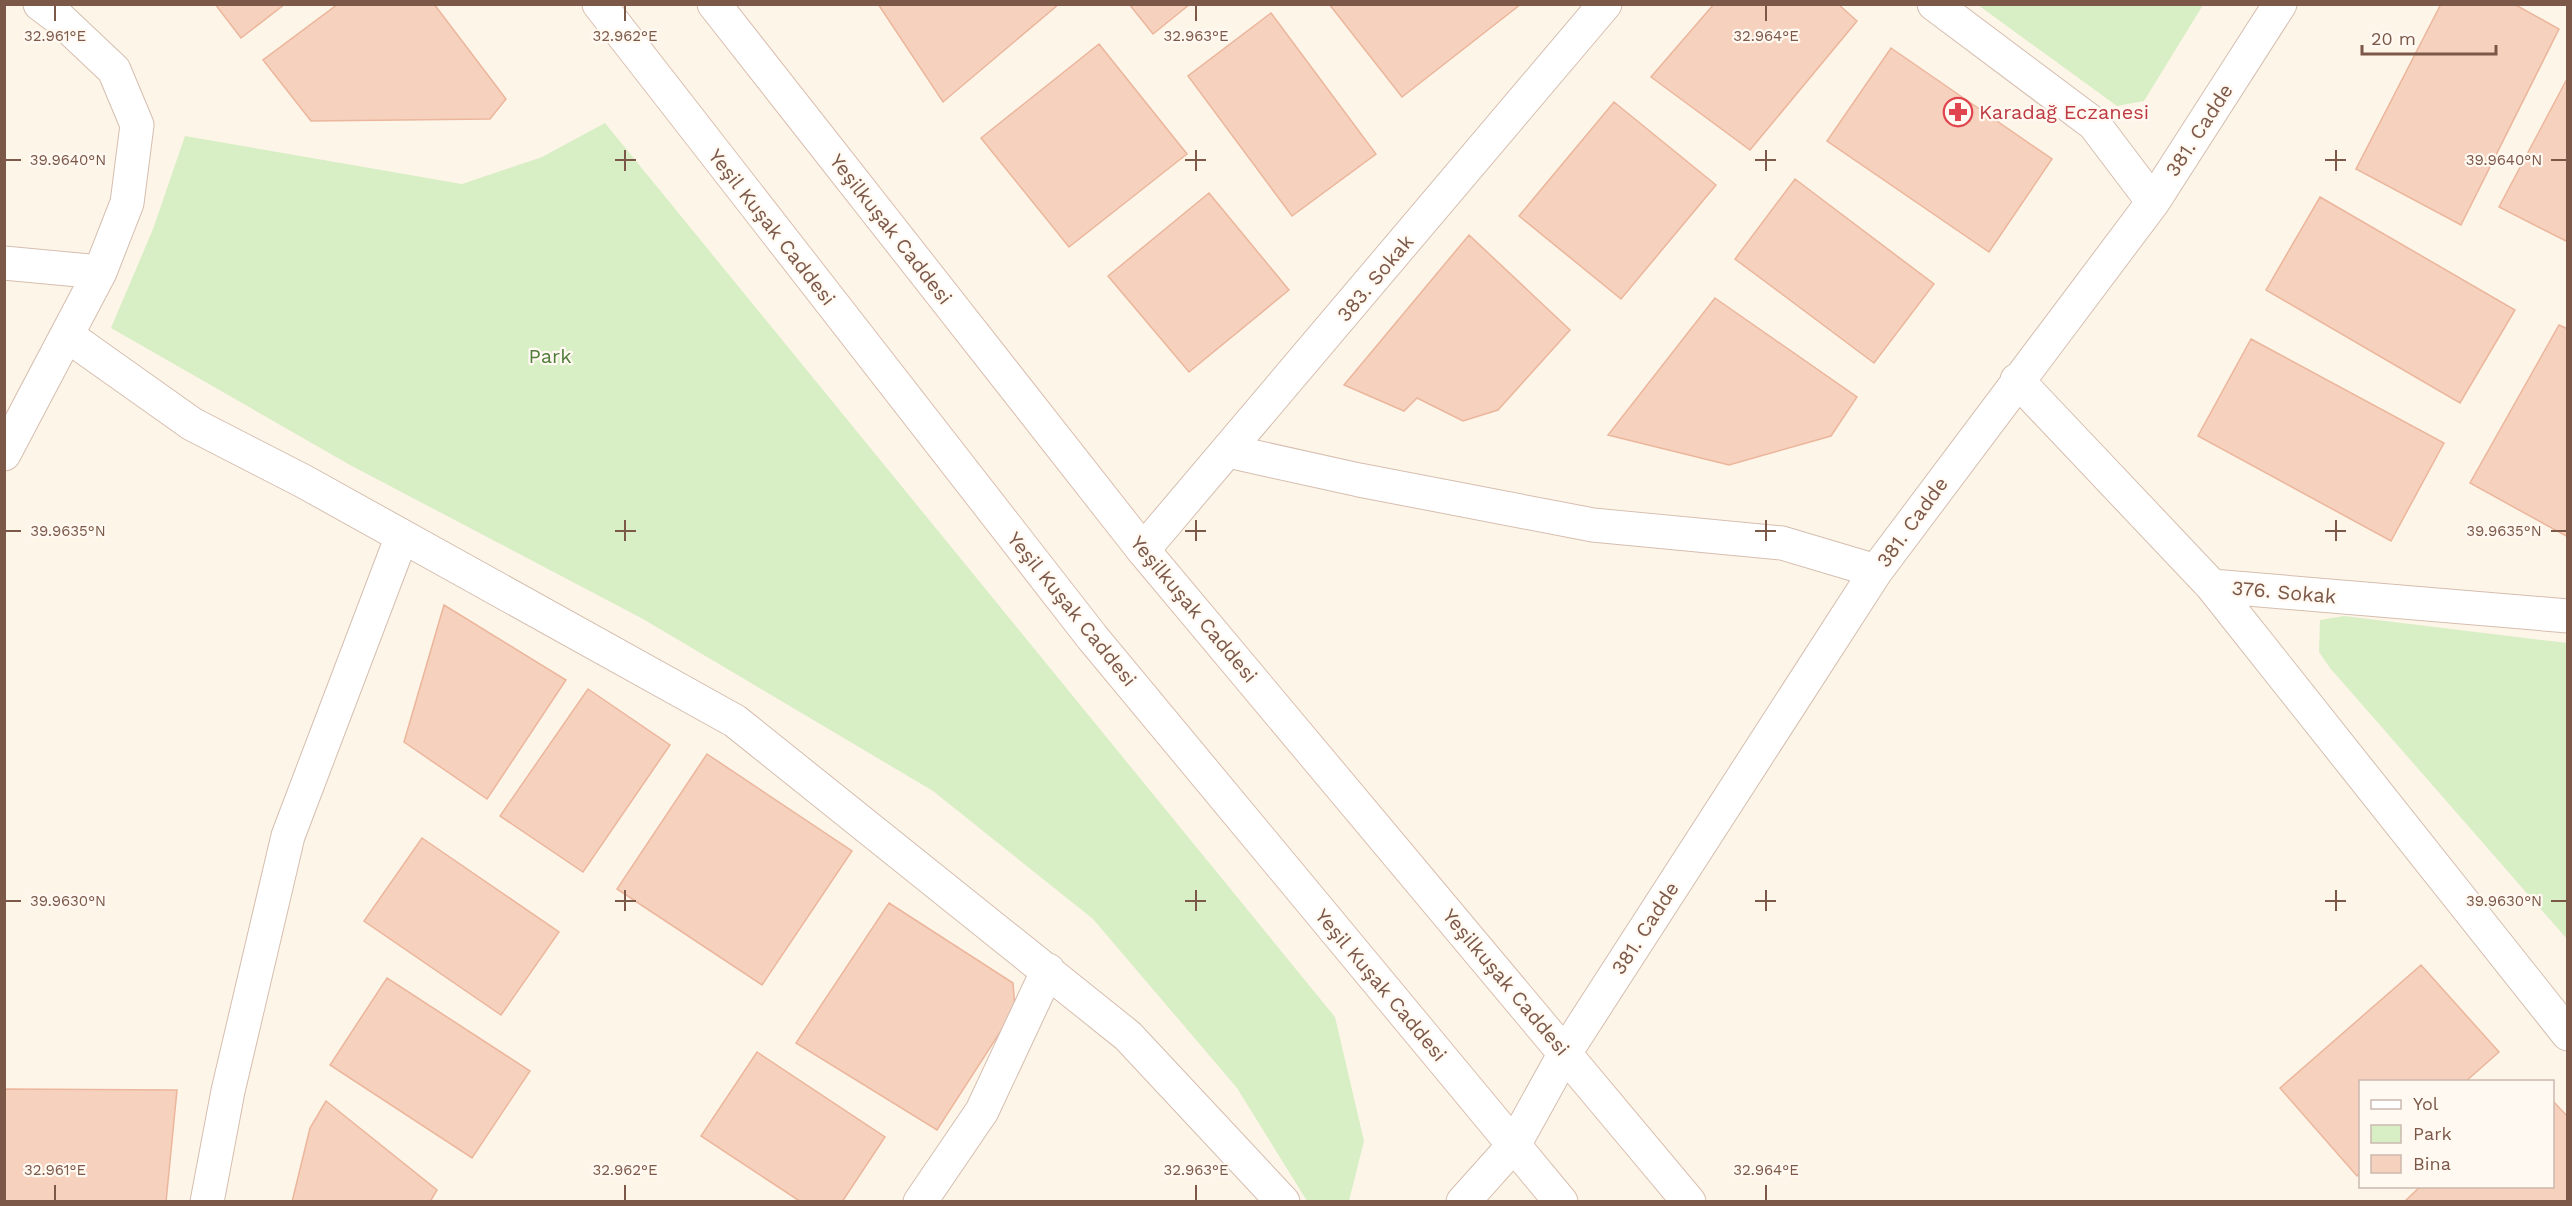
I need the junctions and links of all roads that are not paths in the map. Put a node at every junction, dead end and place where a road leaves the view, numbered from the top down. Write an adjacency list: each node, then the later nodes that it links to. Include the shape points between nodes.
1 (40, 4): 9 (street, via 114,70 137,125 127,203)
2 (599, 4): 22 (street, Yeşil Kuşak Caddesi, via 1092,637)
3 (1605, 4): 12 (street, 383. Sokak)
4 (1934, 4): 7 (street, via 2094,124)
5 (2280, 4): 7 (street, 381. Cadde)
6 (721, 6): 15 (street, Yeşilkuşak Caddesi)
7 (2153, 202): 11 (street, 381. Cadde)
8 (4, 263): 9 (street)
9 (100, 272): 10 (street)
10 (68, 336): 13 (street); 14 (street, via 192,424)
11 (2017, 380): 16 (street, 381. Cadde); 17 (street, 376. Sokak)
12 (1228, 451): 15 (street, 383. Sokak); 16 (street, via 1593,525 1782,543)
13 (4, 454)
14 (402, 536): 19 (street, via 735,721); 23 (street, via 288,836 228,1091)
15 (1143, 550): 21 (street, Yeşilkuşak Caddesi)
16 (1876, 571): 21 (street, 381. Cadde)
17 (2211, 586): 18 (street, 376. Sokak); 20 (street)
18 (2568, 616)
19 (1048, 970): 24 (street, via 982,1111); 25 (street, via 1128,1036)
20 (2568, 1034)
21 (1565, 1053): 22 (street, 381. Cadde); 28 (street, Yeşilkuşak Caddesi)
22 (1514, 1146): 26 (street, 381. Cadde); 27 (street, Yeşil Kuşak Caddesi)
23 (207, 1202)
24 (920, 1202)
25 (1283, 1202)
26 (1463, 1202)
27 (1561, 1202)
28 (1689, 1202)

